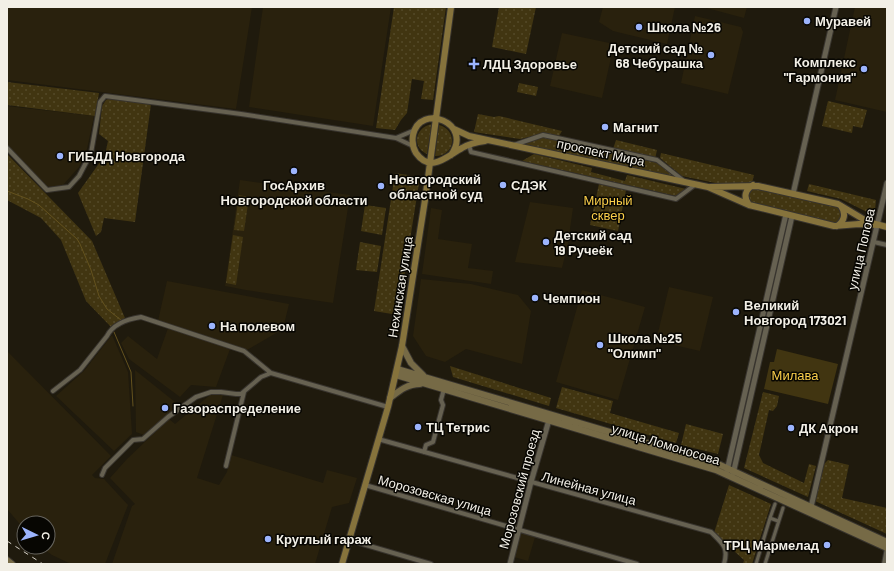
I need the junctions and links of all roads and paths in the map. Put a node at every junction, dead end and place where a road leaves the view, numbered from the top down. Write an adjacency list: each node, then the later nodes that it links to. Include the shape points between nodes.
1 (452, 7): 3 (main road, Нехинская улица)
2 (836, 7): 19 (street)
3 (436, 118): 4 (main road, проспект Мира); 5 (main road, via 424,121); 13 (main road, Нехинская улица)
4 (454, 129): 7 (main road, проспект Мира, via 469,136); 12 (main road, via 456,142)
5 (415, 130): 6 (street); 10 (main road)
6 (396, 138): 10 (street); 11 (street, via 105,96 100,102 91,153 70,187 47,190)
7 (489, 140): 8 (main road, проспект Мира); 9 (main road, проспект Мира)
8 (469, 145): 12 (main road, проспект Мира); 16 (street, via 471,152 676,199)
9 (514, 145): 14 (main road, проспект Мира); 14 (street, via 543,136 562,139 657,160)
10 (413, 146): 13 (main road, via 420,157)
11 (7, 148)
12 (451, 155): 13 (main road, проспект Мира, via 439,162)
13 (430, 162): 30 (main road, Нехинская улица)
14 (685, 182): 16 (main road, проспект Мира)
15 (887, 183): 23 (street, улица Попова)
16 (696, 184): 18 (main road, проспект Мира)
17 (753, 185): 18 (main road, проспект Мира); 19 (main road, проспект Мира); 20 (main road, via 746,194)
18 (708, 187): 20 (main road, проспект Мира)
19 (793, 194): 21 (main road, проспект Мира)
20 (749, 205): 22 (main road, проспект Мира)
21 (841, 206): 23 (main road, проспект Мира); 24 (main road, via 844,218)
22 (789, 215): 24 (main road, проспект Мира); 28 (street); 29 (street)
23 (878, 225): 24 (main road, проспект Мира); 25 (main road, проспект Мира); 26 (street, улица Попова)
24 (837, 226)
25 (887, 227)
26 (874, 242): 27 (street); 50 (street, улица Попова)
27 (887, 245)
28 (778, 249): 29 (street); 45 (street)
29 (784, 250): 45 (street)
30 (402, 346): 31 (main road, Нехинская улица); 33 (main road, улица Ломоносова, via 416,369)
31 (396, 372): 33 (main road, улица Ломоносова); 37 (main road, Нехинская улица)
32 (271, 373): 35 (street, via 244,351 141,317 129,319 110,330 80,370); 36 (street, via 257,380); 39 (street)
33 (429, 381): 34 (main road, улица Ломоносова); 37 (main road, улица Ломоносова, via 401,389); 38 (main road, улица Ломоносова)
34 (444, 389): 38 (main road, улица Ломоносова); 43 (street, via 441,400 443,405 433,442 426,445)
35 (53, 392)
36 (244, 392): 44 (street); 46 (street, via 211,392 196,397 143,439 133,440 105,468)
37 (390, 398): 39 (main road, Нехинская улица)
38 (489, 399): 40 (main road, улица Ломоносова); 42 (main road, улица Ломоносова)
39 (388, 407): 41 (main road, Нехинская улица)
40 (549, 420): 42 (main road, улица Ломоносова); 47 (street, Морозовский проезд)
41 (378, 439): 43 (street, Линейная улица); 48 (main road, Нехинская улица)
42 (657, 449): 45 (main road, улица Ломоносова)
43 (424, 452): 47 (street, Линейная улица)
44 (226, 466)
45 (730, 473): 50 (main road, улица Ломоносова); 57 (main road, улица Ломоносова)
46 (102, 475)
47 (531, 482): 54 (street, Морозовский проезд); 64 (street, Линейная улица, via 711,532 725,547)
48 (365, 485): 54 (street, Морозовская улица); 55 (main road, Нехинская улица)
49 (775, 504): 52 (street)
50 (811, 507): 56 (main road, улица Ломоносова)
51 (783, 508): 53 (street)
52 (770, 518): 53 (street); 65 (street)
53 (778, 521): 66 (street)
54 (519, 530): 62 (street, Морозовский проезд); 63 (street, Морозовская улица)
55 (350, 540): 60 (main road, Нехинская улица); 61 (street)
56 (887, 542)
57 (887, 548): 67 (street)
58 (7, 560): 59 (main road)
59 (12, 564)
60 (342, 564)
61 (431, 564)
62 (510, 564)
63 (637, 564)
64 (724, 564)
65 (756, 564)
66 (765, 564)
67 (884, 564)

